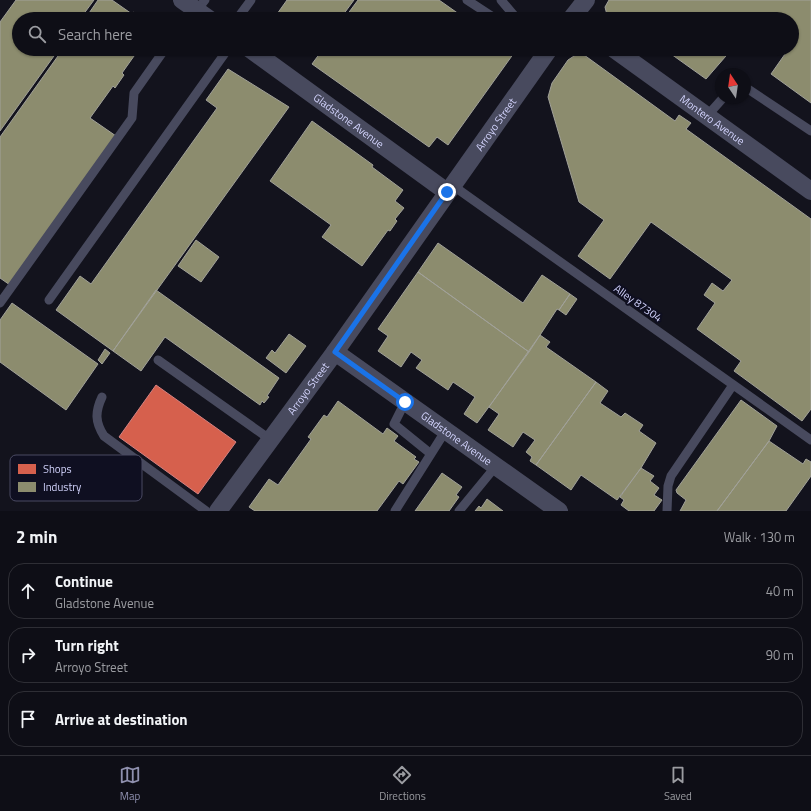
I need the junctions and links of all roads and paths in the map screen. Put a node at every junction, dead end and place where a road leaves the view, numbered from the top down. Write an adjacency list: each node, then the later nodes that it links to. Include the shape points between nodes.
1 (182, 0): 6 (street)
2 (251, 0): 7 (lane)
3 (467, 0): 8 (lane)
4 (501, 0): 9 (lane)
5 (586, 0): 10 (street)
6 (200, 12)
7 (242, 12)
8 (485, 12)
9 (511, 12)
10 (577, 12)
11 (161, 56): 23 (lane, via 134,92 132,118)
12 (223, 56): 22 (lane)
13 (260, 56): 20 (street, Gladstone Avenue)
14 (543, 56): 20 (street, Arroyo Street)
15 (624, 56): 18 (street, Montero Avenue)
16 (751, 91): 19 (lane)
17 (718, 104): 18 (lane)
18 (707, 116): 21 (street, Montero Avenue)
19 (811, 130)
20 (450, 188): 24 (street, Arroyo Street); 26 (lane, Alley 87304)
21 (811, 191)
22 (49, 300)
23 (0, 303)
24 (335, 352): 28 (street, Gladstone Avenue); 30 (street, Arroyo Street)
25 (158, 360): 30 (lane)
26 (733, 385): 31 (lane, Alley 87304); 41 (lane, via 671,476)
27 (102, 397): 33 (lane, via 97,408 98,427 104,436)
28 (405, 402): 29 (street, Gladstone Avenue); 32 (lane, via 394,424)
29 (446, 430): 32 (lane); 35 (street, Gladstone Avenue)
30 (271, 440): 37 (street, Arroyo Street)
31 (811, 440)
32 (431, 454): 38 (lane)
33 (130, 455)
34 (142, 464): 36 (lane)
35 (496, 466): 39 (lane); 40 (street, Gladstone Avenue)
36 (206, 511)
37 (218, 511)
38 (395, 511)
39 (459, 511)
40 (559, 511)
41 (667, 511)

